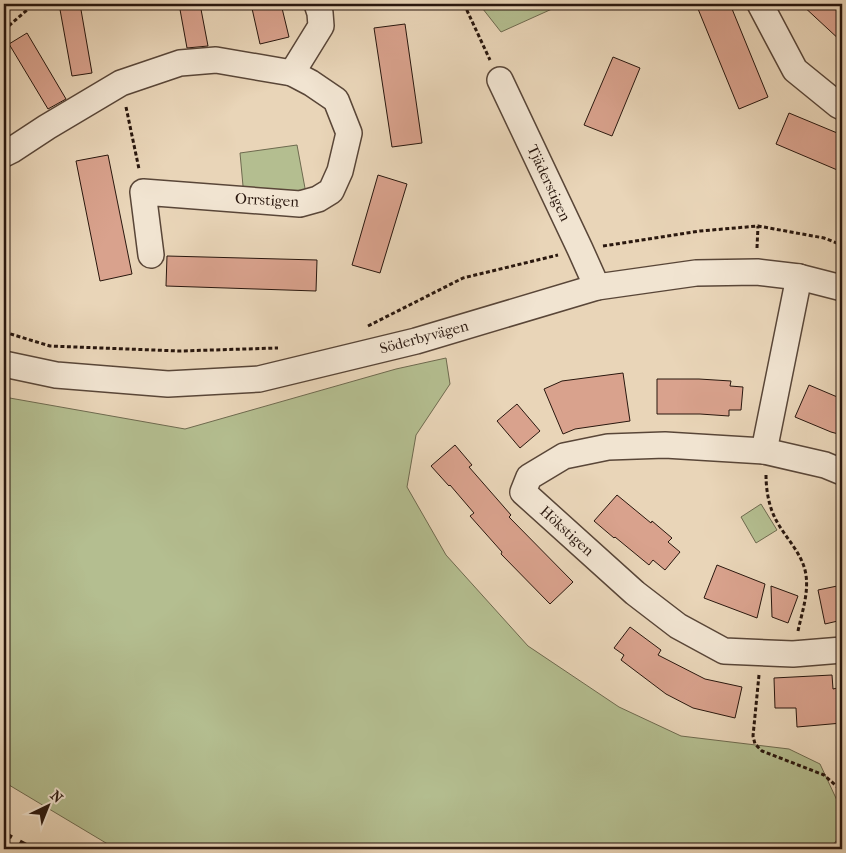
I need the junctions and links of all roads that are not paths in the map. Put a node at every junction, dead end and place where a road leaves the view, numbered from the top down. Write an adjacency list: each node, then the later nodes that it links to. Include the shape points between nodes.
1 (317, 4): 3 (street, via 321,26)
2 (760, 4): 5 (street, via 795,70)
3 (292, 72): 6 (street, Orrstigen, via 216,60 180,62 122,83); 7 (street, Orrstigen, via 336,100 349,133 340,171 331,191 300,204 143,192)
4 (500, 80): 9 (street, Tjäderstigen)
5 (842, 106)
6 (4, 154)
7 (151, 255)
8 (799, 277): 9 (street, Söderbyvägen, via 757,272 696,273); 10 (street, Söderbyvägen); 12 (street)
9 (597, 287): 11 (street, Söderbyvägen, via 416,341 259,378 168,384 56,375)
10 (842, 288)
11 (4, 364)
12 (764, 451): 13 (street, Hökstigen); 14 (street, Hökstigen, via 665,445 608,447 564,456 529,477 523,492 636,593 678,626 724,650 793,654)
13 (842, 472)
14 (842, 650)

